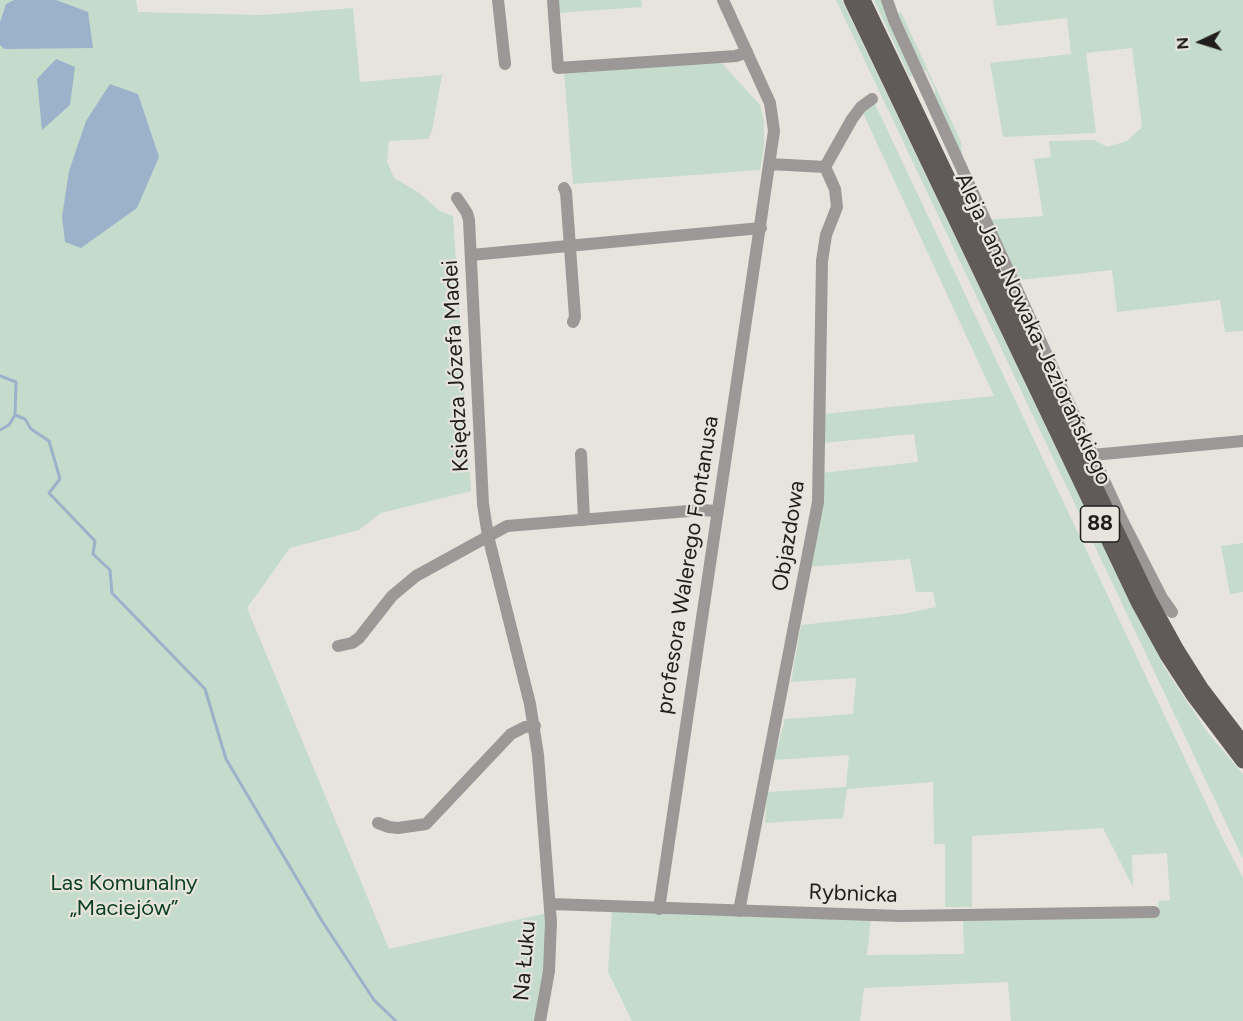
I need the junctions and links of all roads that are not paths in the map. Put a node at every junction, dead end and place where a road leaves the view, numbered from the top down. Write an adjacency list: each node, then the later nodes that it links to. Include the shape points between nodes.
1 (498, 0): 8 (street)
2 (553, 0): 7 (street, via 558,68 736,56)
3 (723, 0): 7 (street, profesora Walerego Fontanusa)
4 (851, 0): 28 (main road, Aleja Jana Nowaka-Jeziorańskiego / 88, via 1139,604 1193,695)
5 (863, 0): 27 (main road, Aleja Jana Nowaka-Jeziorańskiego / 88, via 1149,599 1201,688)
6 (886, 0): 20 (street)
7 (747, 52): 10 (street, profesora Walerego Fontanusa, via 773,112)
8 (505, 64)
9 (872, 99): 11 (street, via 852,119)
10 (770, 164): 11 (street); 14 (street, profesora Walerego Fontanusa)
11 (825, 167): 32 (street, Objazdowa, via 835,189 837,207 826,235 822,261 818,502)
12 (564, 188): 15 (street)
13 (457, 198): 16 (street, Księdza Józefa Madei, via 467,213)
14 (760, 228): 15 (street); 21 (street, profesora Walerego Fontanusa)
15 (570, 245): 16 (street); 17 (street)
16 (471, 255): 23 (street, Księdza Józefa Madei, via 483,504)
17 (573, 322)
18 (1243, 441): 20 (street)
19 (581, 454): 22 (street)
20 (1092, 455): 24 (street)
21 (717, 511): 22 (street); 31 (street, profesora Walerego Fontanusa)
22 (584, 520): 23 (street, via 507,526)
23 (488, 536): 25 (street, via 416,576 392,597 359,638); 26 (street, Księdza Józefa Madei)
24 (1172, 612)
25 (338, 646)
26 (535, 726): 29 (street, via 511,734 426,824 398,828); 30 (street, Księdza Józefa Madei)
27 (1243, 743)
28 (1243, 761)
29 (378, 823)
30 (550, 904): 31 (street, Rybnicka); 34 (street, Na Łuku, via 549,971)
31 (659, 909): 32 (street, Rybnicka)
32 (739, 911): 33 (street, Rybnicka, via 901,916)
33 (1154, 912)
34 (540, 1021)

